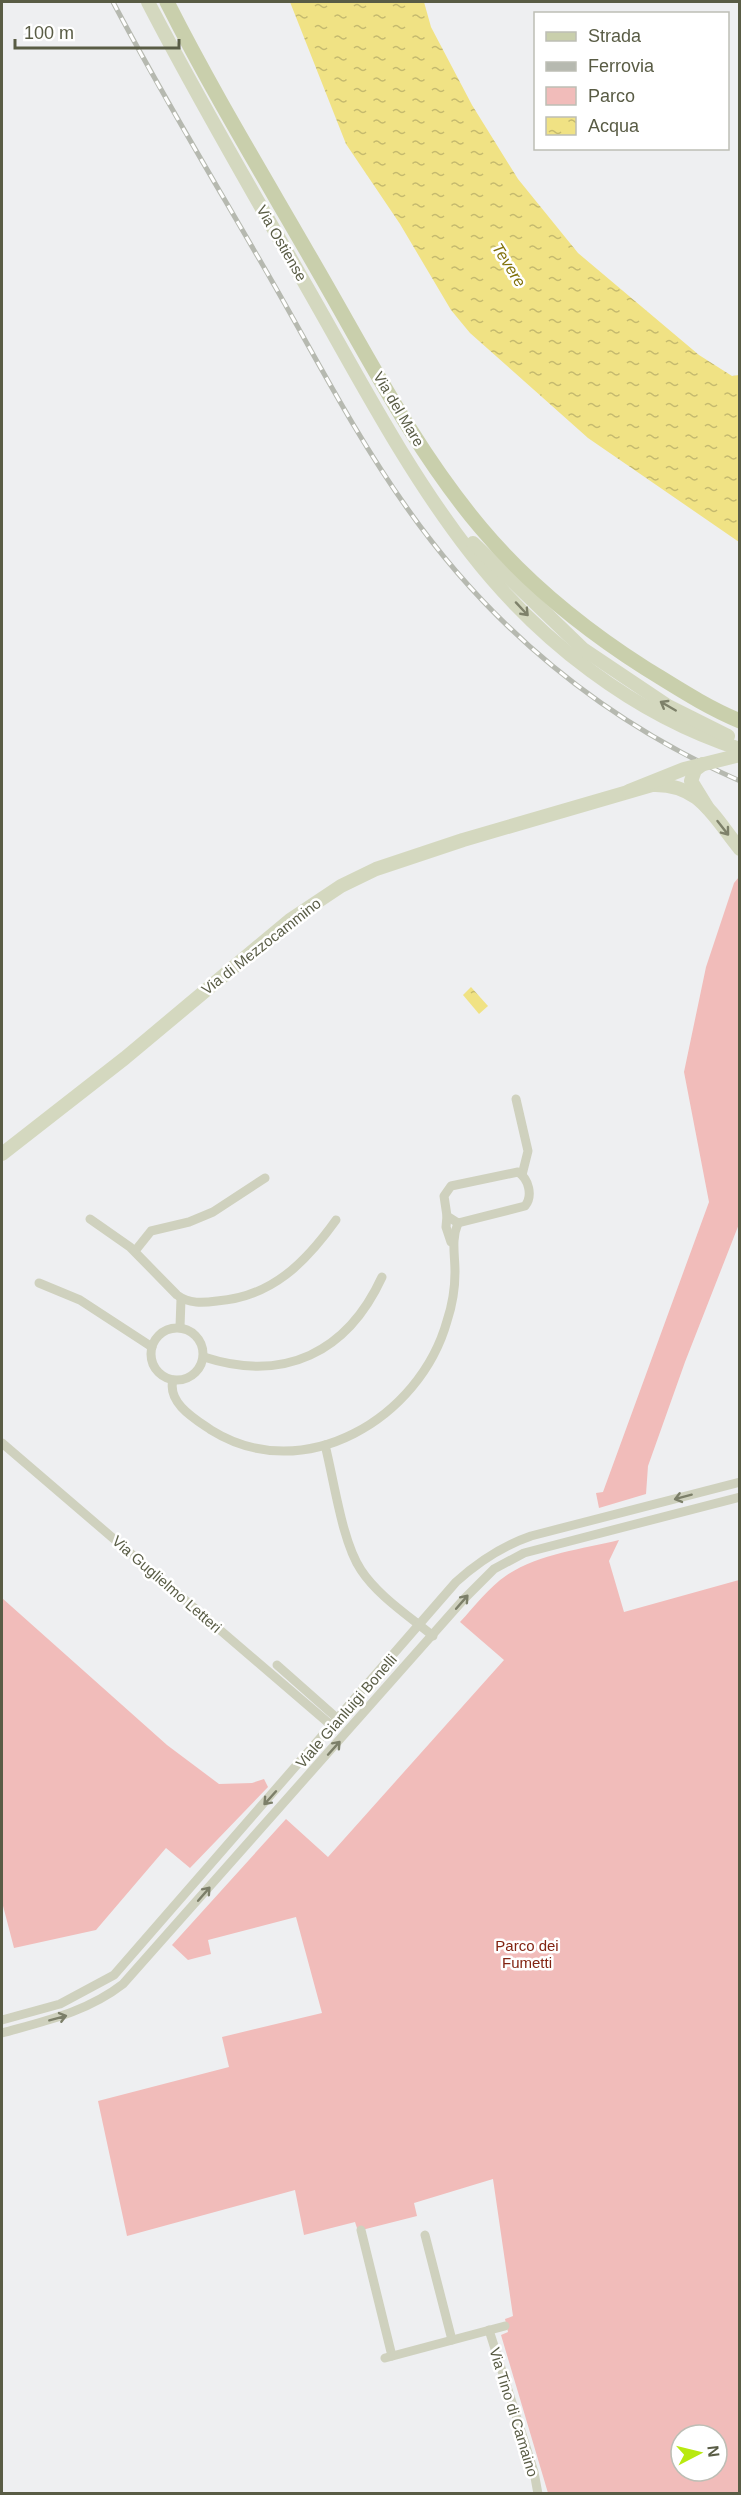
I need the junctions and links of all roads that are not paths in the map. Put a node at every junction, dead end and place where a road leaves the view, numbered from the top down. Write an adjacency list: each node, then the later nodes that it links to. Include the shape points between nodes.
1 (148, 2): 3 (main road, Via Ostiense, via 356,373)
2 (167, 2): 4 (main road, Via del Mare, via 389,394 469,514 503,552 576,620)
3 (422, 481): 7 (main road, one-way to 3, via 668,706 592,656 496,568); 8 (main road, one-way to 8, via 472,555 564,649 661,716)
4 (671, 684): 5 (main road); 6 (main road, Via del Mare)
5 (740, 710)
6 (740, 721)
7 (740, 740)
8 (740, 749)
9 (740, 755): 10 (main road, bridge)
10 (705, 763): 11 (main road, Via di Mezzocammino, bridge); 12 (main road, Via di Mezzocammino, bridge, via 695,770 691,781)
11 (629, 791): 12 (main road, Via di Mezzocammino, bridge, via 646,785 674,785 689,791); 15 (main road, Via di Mezzocammino, via 463,840 368,873 309,906)
12 (707, 807): 13 (main road, Via di Mezzocammino, one-way to 13)
13 (740, 849)
14 (516, 1099): 16 (street, via 528,1151)
15 (2, 1154)
16 (522, 1174): 18 (street, via 451,1186 444,1196); 21 (street, via 530,1194 525,1206)
17 (265, 1178): 23 (street, via 213,1212 152,1231)
18 (447, 1216): 21 (street); 22 (street, via 446,1227)
19 (90, 1219): 23 (street)
20 (336, 1220): 26 (street, via 300,1264 267,1288 224,1301)
21 (458, 1223): 22 (street)
22 (453, 1244): 32 (street, via 455,1276 450,1310 439,1345 423,1374 380,1419)
23 (135, 1251): 26 (street)
24 (382, 1278): 29 (street, via 351,1328 310,1355 282,1365 258,1367)
25 (39, 1283): 28 (street, via 80,1300)
26 (182, 1299): 27 (street)
27 (180, 1327): 28 (street, via 165,1330); 29 (street, via 197,1336)
28 (152, 1347): 30 (street, via 155,1369)
29 (204, 1357): 30 (street, via 197,1372)
30 (173, 1380): 32 (street, via 173,1395 181,1408 234,1442 275,1451)
31 (2, 1443): 38 (street, Via Guglielmo Letteri)
32 (325, 1445): 35 (street, via 354,1558 363,1573)
33 (740, 1482): 35 (street, Viale Gianluigi Bonelli, one-way to 35, via 531,1536 507,1546 466,1573)
34 (740, 1497): 36 (street, Viale Gianluigi Bonelli, one-way to 34, via 481,1581 518,1556)
35 (420, 1625): 36 (street); 38 (street, Viale Gianluigi Bonelli)
36 (433, 1636): 40 (street, Viale Gianluigi Bonelli, one-way to 36, via 74,2013 123,1984)
37 (277, 1665): 38 (street)
38 (335, 1723): 39 (street, Viale Gianluigi Bonelli, one-way to 39, via 114,1975 66,2002)
39 (2, 2020)
40 (2, 2033)
41 (361, 2230): 45 (street, Via Tino di Camaino, via 389,2357)
42 (424, 2235): 45 (street)
43 (505, 2326): 44 (street, Via Tino di Camaino)
44 (489, 2330): 45 (street, Via Tino di Camaino); 46 (street, Via Tino di Camaino)
45 (452, 2340)
46 (538, 2493)

